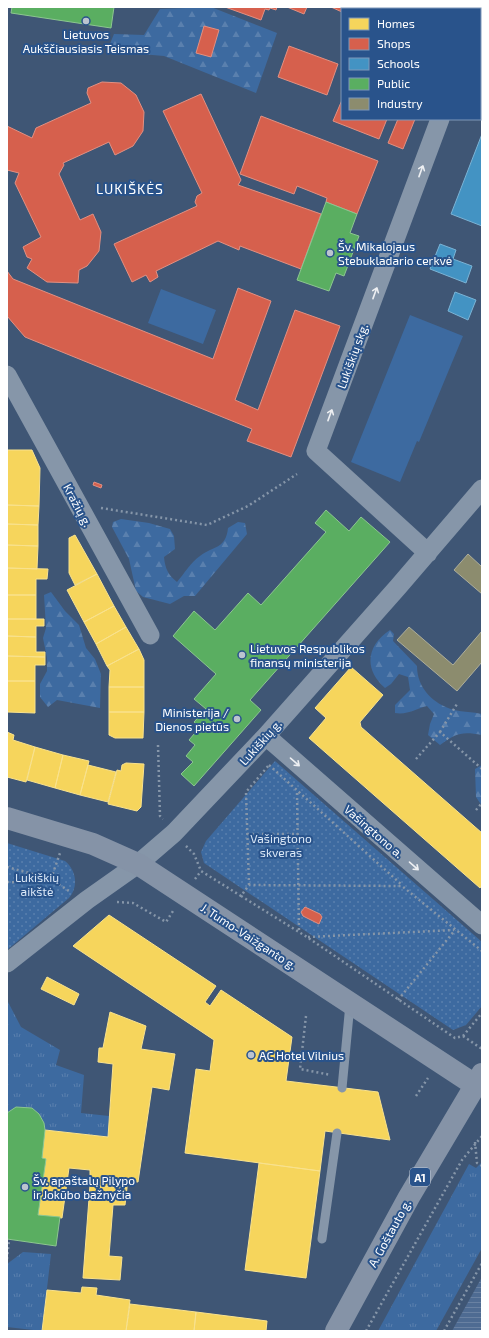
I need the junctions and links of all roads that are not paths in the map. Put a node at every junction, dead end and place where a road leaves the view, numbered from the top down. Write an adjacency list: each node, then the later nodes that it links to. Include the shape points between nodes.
1 (440, 120): 4 (street, Lukiškių skg., one-way to 1, via 316,451)
2 (7, 375): 5 (street, Kražių g.)
3 (482, 489): 4 (street, Lukiškių g.)
4 (428, 553): 6 (street, Lukiškių g.)
5 (150, 635)
6 (273, 742): 8 (street, Lukiškių g.); 9 (street, Vašingtono a., one-way to 9)
7 (7, 818): 8 (main road, J. Tumo-Vaižganto g., via 93,844)
8 (138, 864): 10 (street, Lukiškių g., via 87,900); 11 (main road, J. Tumo-Vaižganto g.)
9 (482, 925)
10 (7, 963)
11 (351, 1003): 12 (main road, J. Tumo-Vaižganto g.); 13 (lane)
12 (479, 1080): 16 (main road, A. Goštauto g. / A1, via 409,1197)
13 (342, 1088)
14 (337, 1133): 15 (lane)
15 (322, 1239)
16 (336, 1331)

